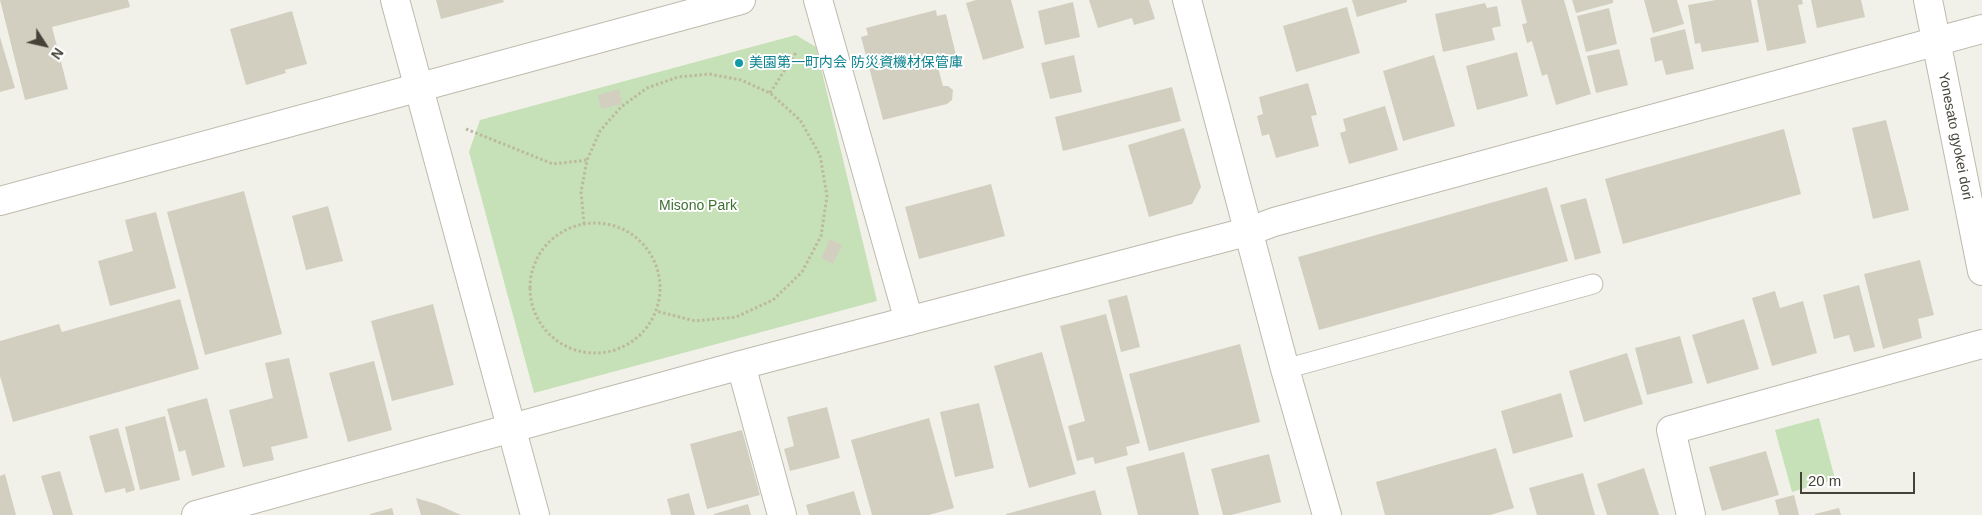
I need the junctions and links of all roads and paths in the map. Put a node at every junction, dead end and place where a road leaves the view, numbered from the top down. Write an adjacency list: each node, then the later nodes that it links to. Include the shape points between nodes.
1 (396, 0): 9 (street)
2 (741, 0): 9 (street)
3 (818, 0): 19 (street)
4 (1187, 0): 15 (street)
5 (1928, 0): 7 (street, Yonesato gyokei dori)
6 (1982, 29): 7 (street)
7 (1937, 41): 15 (street); 16 (street, Yonesato gyokei dori)
8 (799, 48): 10 (path)
9 (419, 88): 13 (street); 23 (street)
10 (770, 93): 12 (path, via 741,80 709,74 678,77 647,88 621,107 600,131); 18 (path, via 800,120 820,156 827,196 821,236 802,272 773,300 736,316 695,321)
11 (466, 129): 12 (path, via 553,164)
12 (587, 160): 14 (path, via 581,192)
13 (0, 201)
14 (584, 224): 18 (path, via 615,226 644,245 659,276); 18 (path, via 560,232 544,246 534,264 529,284 531,304 539,324 553,339 570,349 591,354 612,352 630,343 646,329)
15 (1250, 231): 19 (street); 22 (street)
16 (1982, 271)
17 (1594, 284): 22 (lane)
18 (656, 312)
19 (908, 321): 21 (street)
20 (1982, 344): 28 (street, via 1671,430)
21 (741, 365): 23 (street); 26 (street)
22 (1286, 369): 27 (street)
23 (512, 428): 24 (street); 25 (street)
24 (196, 515)
25 (536, 515)
26 (782, 515)
27 (1327, 515)
28 (1691, 515)

